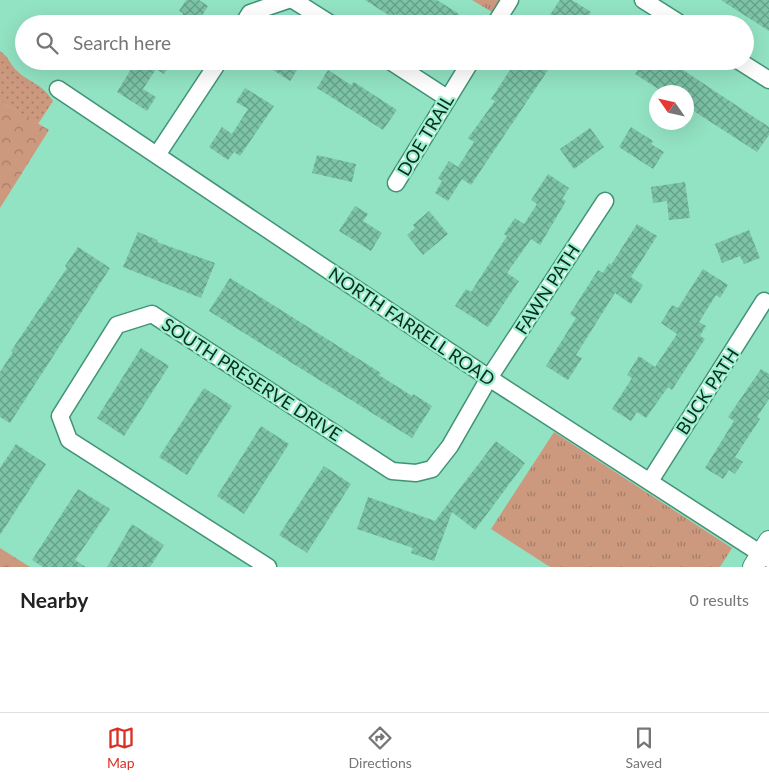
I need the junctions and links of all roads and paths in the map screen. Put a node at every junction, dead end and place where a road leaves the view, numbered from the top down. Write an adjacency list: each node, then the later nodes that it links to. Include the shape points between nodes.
1 (288, 0): 5 (street)
2 (293, 0): 6 (street)
3 (510, 0): 7 (street)
4 (643, 0): 8 (street)
5 (249, 15)
6 (316, 15)
7 (501, 15)
8 (666, 15)
9 (213, 70): 16 (street)
10 (404, 70): 15 (street)
11 (465, 70): 15 (street, DOE TRAIL)
12 (753, 70): 13 (street)
13 (769, 80)
14 (58, 89): 16 (street, NORTH FARRELL ROAD)
15 (448, 98): 17 (street, DOE TRAIL)
16 (157, 155): 20 (street, NORTH FARRELL ROAD)
17 (396, 183)
18 (605, 201): 20 (street, FAWN PATH)
19 (764, 301): 21 (street, BUCK PATH)
20 (489, 378): 21 (street, NORTH FARRELL ROAD); 23 (street, SOUTH PRESERVE DRIVE, via 450,446 432,468 416,473 392,471 152,314 117,325 60,416 69,440)
21 (650, 481): 22 (street, NORTH FARRELL ROAD)
22 (763, 555)
23 (268, 567)

